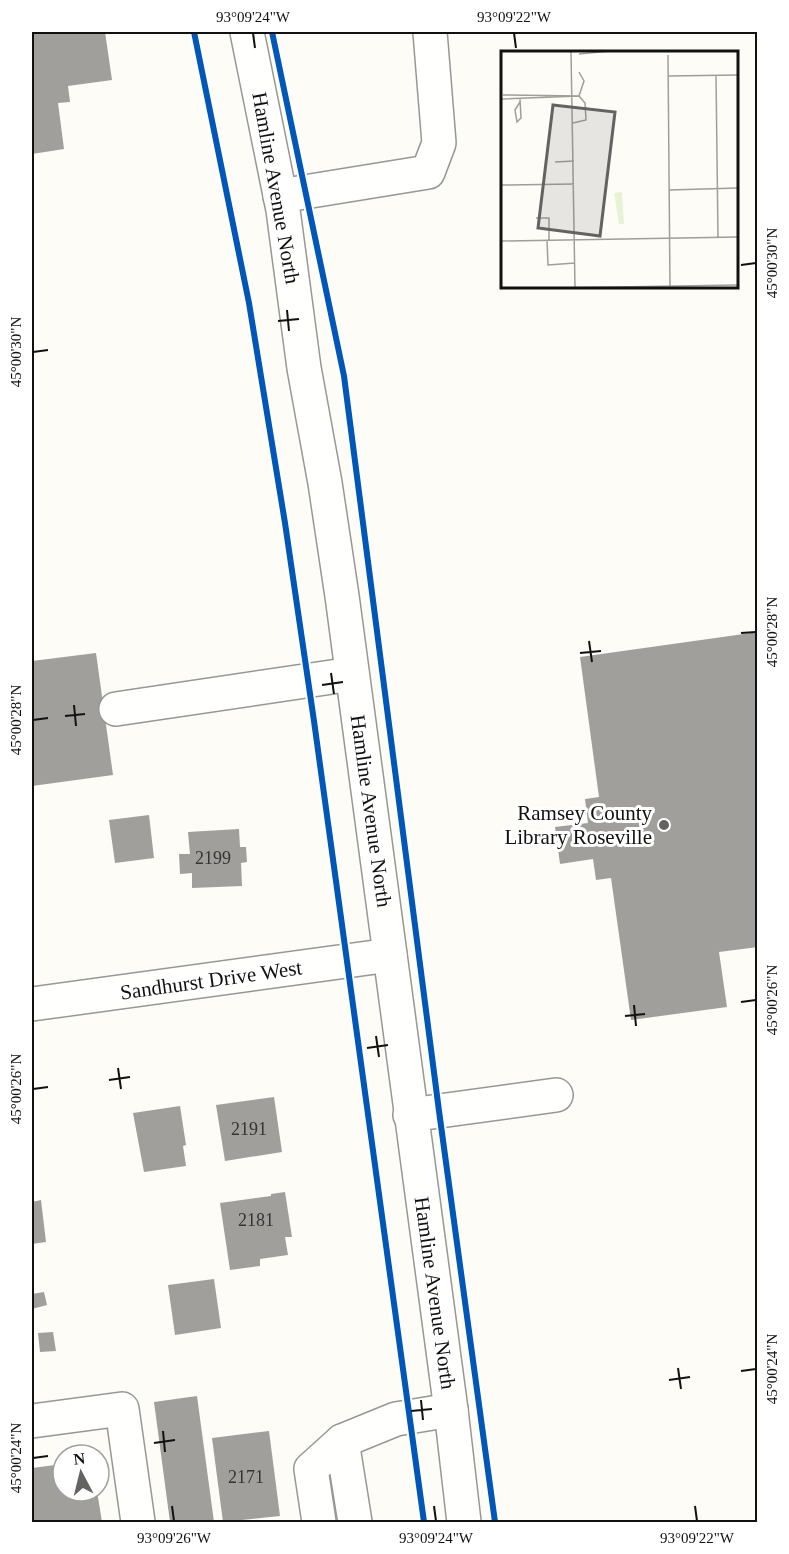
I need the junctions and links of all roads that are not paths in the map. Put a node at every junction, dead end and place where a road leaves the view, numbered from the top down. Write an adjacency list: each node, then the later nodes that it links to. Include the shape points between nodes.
1 (247, 32): 3 (street, Hamline Avenue North)
2 (430, 32): 3 (street, via 439,143 428,172)
3 (280, 196): 4 (street, Hamline Avenue North)
4 (352, 674): 5 (street); 6 (street, Hamline Avenue North)
5 (116, 709)
6 (390, 955): 7 (street, Sandhurst Drive West); 9 (street, Hamline Avenue North)
7 (32, 1004)
8 (556, 1095): 9 (street)
9 (411, 1115): 10 (street, Hamline Avenue North)
10 (451, 1410): 12 (street, via 396,1419); 16 (street, Hamline Avenue North)
11 (32, 1420): 13 (street, via 122,1409)
12 (342, 1442): 14 (street, via 311,1468); 15 (street)
13 (138, 1522)
14 (319, 1522)
15 (355, 1522)
16 (464, 1522)

